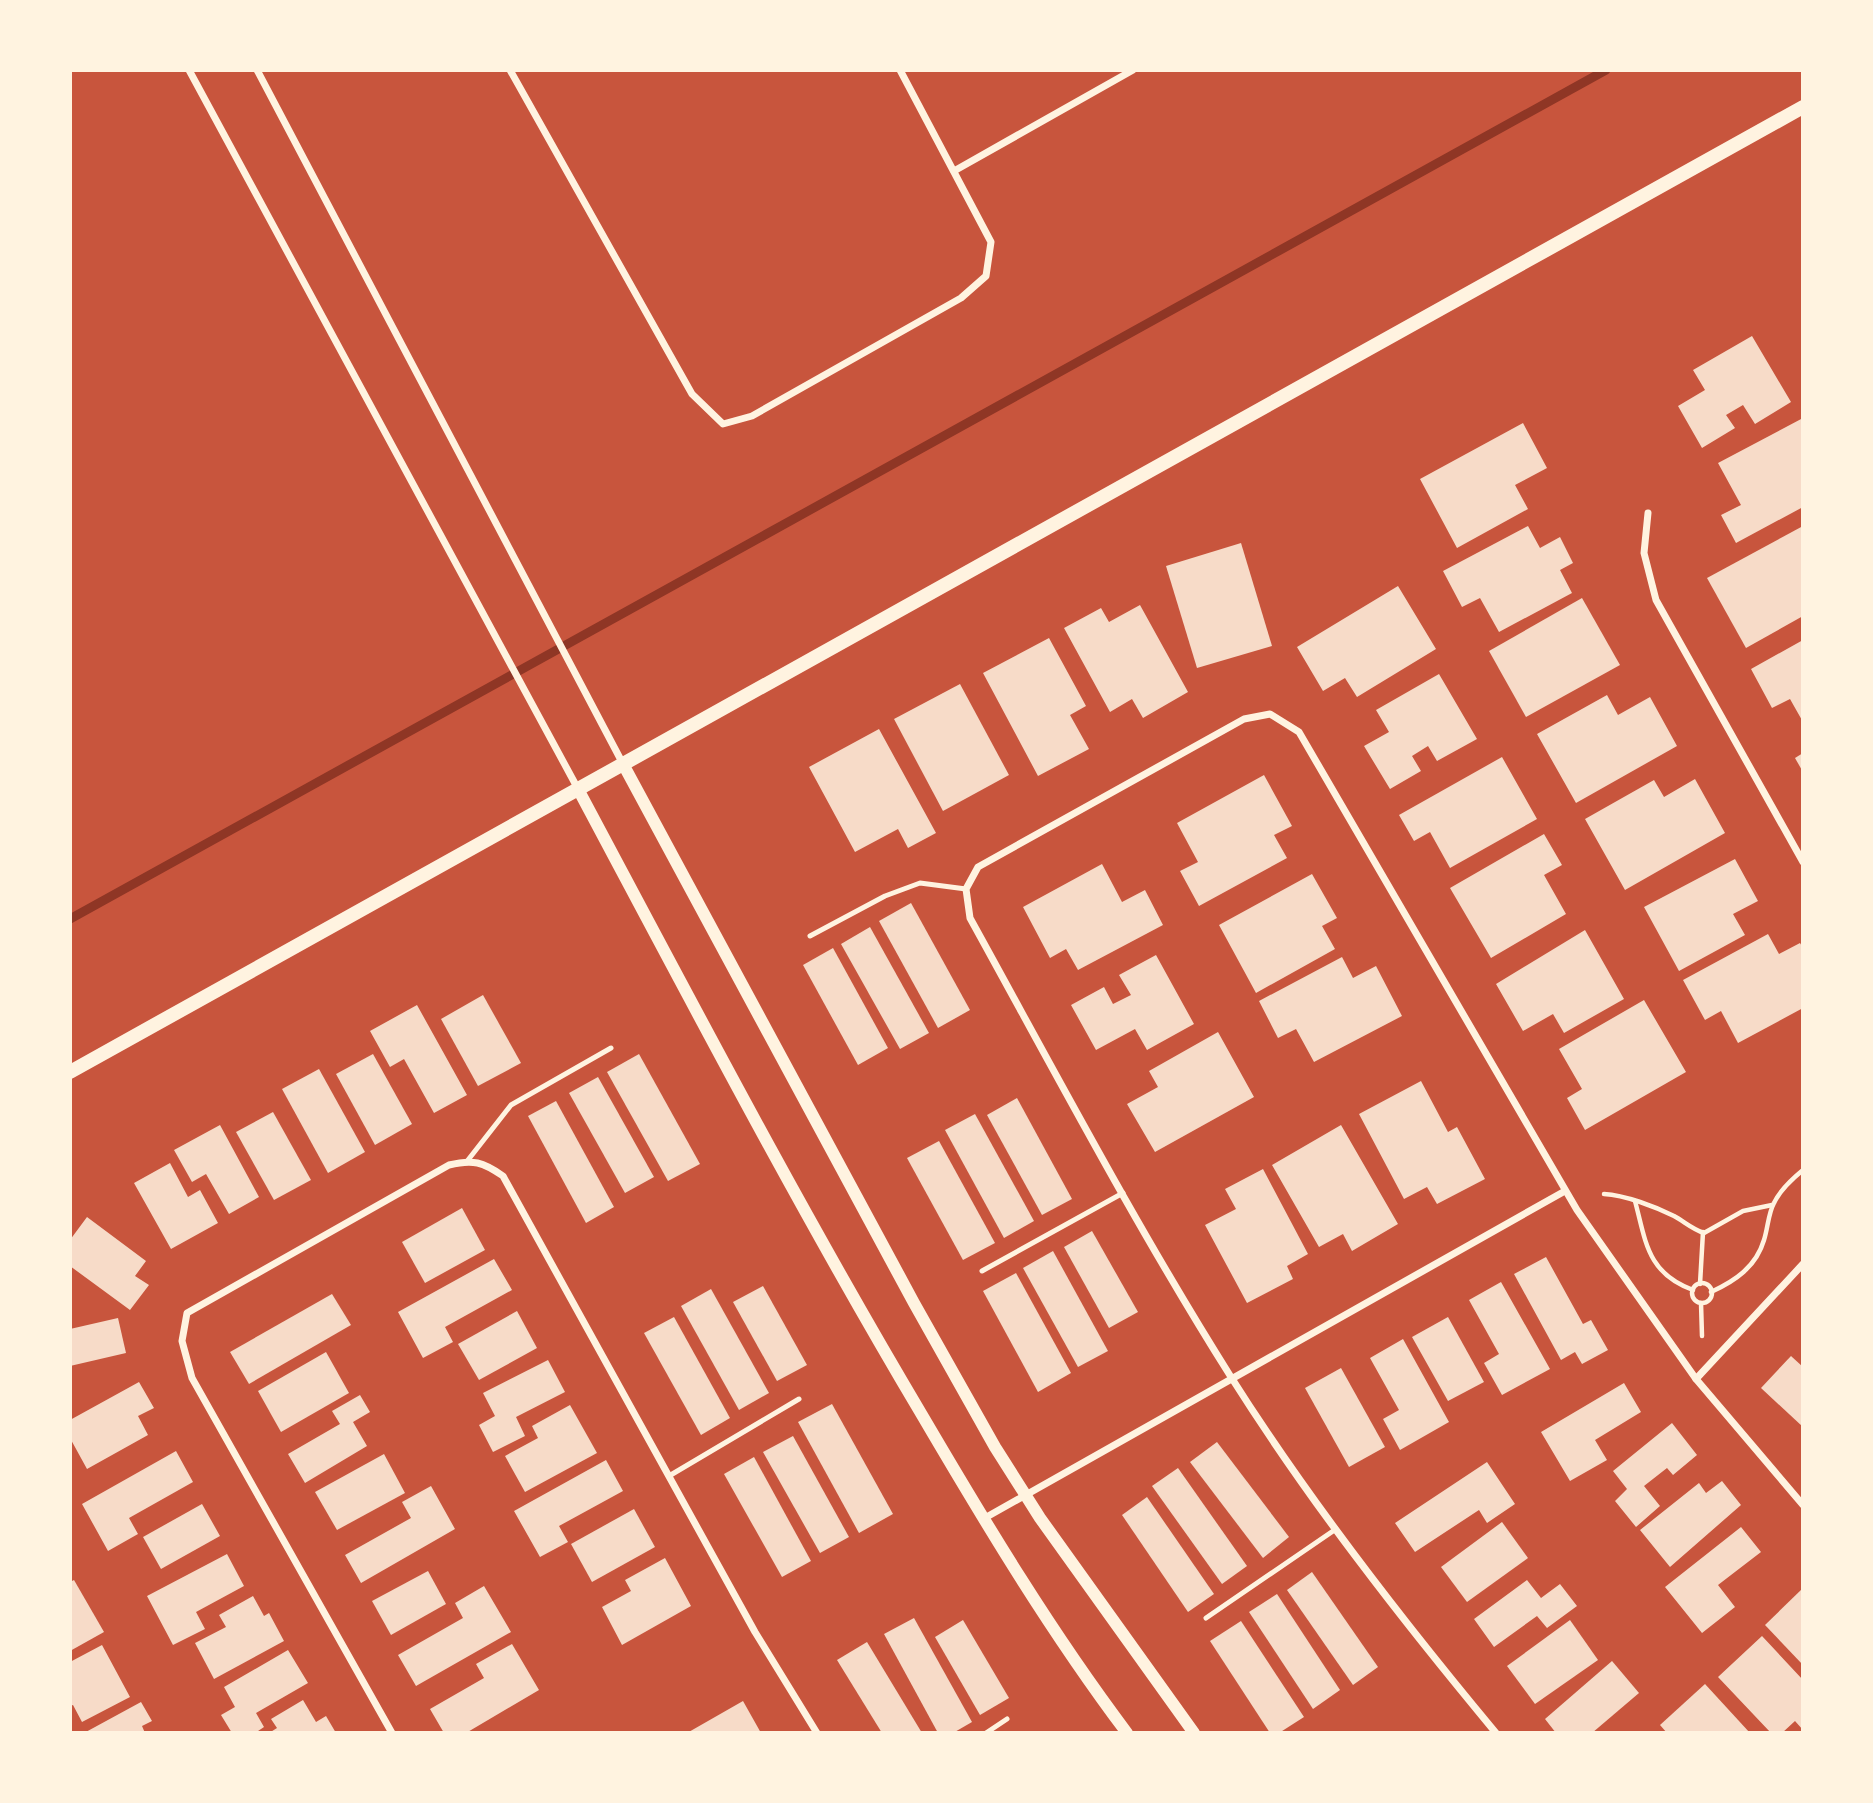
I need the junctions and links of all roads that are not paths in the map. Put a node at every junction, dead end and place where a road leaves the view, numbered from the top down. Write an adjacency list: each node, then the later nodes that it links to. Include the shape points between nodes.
1 (189, 70): 10 (street)
2 (257, 70): 9 (street)
3 (510, 70): 7 (street, via 692,394 723,424 752,416 961,298 986,276 991,242)
4 (900, 70): 7 (street)
5 (1133, 70): 7 (street)
6 (1803, 107): 9 (main road)
7 (954, 171)
8 (1648, 513): 11 (street, via 1644,553 1656,600)
9 (623, 764): 10 (main road); 25 (street, via 914,1303)
10 (578, 789): 15 (main road); 27 (street, via 865,1320)
11 (1803, 862)
12 (966, 889): 13 (lane, via 920,883); 17 (street, via 978,866 1244,719 1270,714 1299,732); 18 (street, via 970,918)
13 (810, 936)
14 (611, 1048): 16 (lane, via 511,1105)
15 (70, 1072)
16 (468, 1160): 24 (street, via 503,1176); 31 (street, via 449,1165 187,1313 182,1341 192,1378)
17 (1565, 1191): 21 (street); 22 (street)
18 (1122, 1193): 20 (lane); 21 (street)
19 (1803, 1264): 22 (street)
20 (982, 1271)
21 (1231, 1378): 25 (street); 28 (street)
22 (1696, 1379): 26 (street)
23 (799, 1399): 24 (lane)
24 (669, 1476): 32 (street)
25 (1025, 1494): 27 (street); 35 (street)
26 (1803, 1505)
27 (983, 1519): 34 (street)
28 (1336, 1529): 29 (lane); 36 (street)
29 (1206, 1618)
30 (1007, 1720): 33 (lane)
31 (392, 1733)
32 (817, 1733)
33 (986, 1733)
34 (1128, 1733)
35 (1194, 1733)
36 (1496, 1733)

